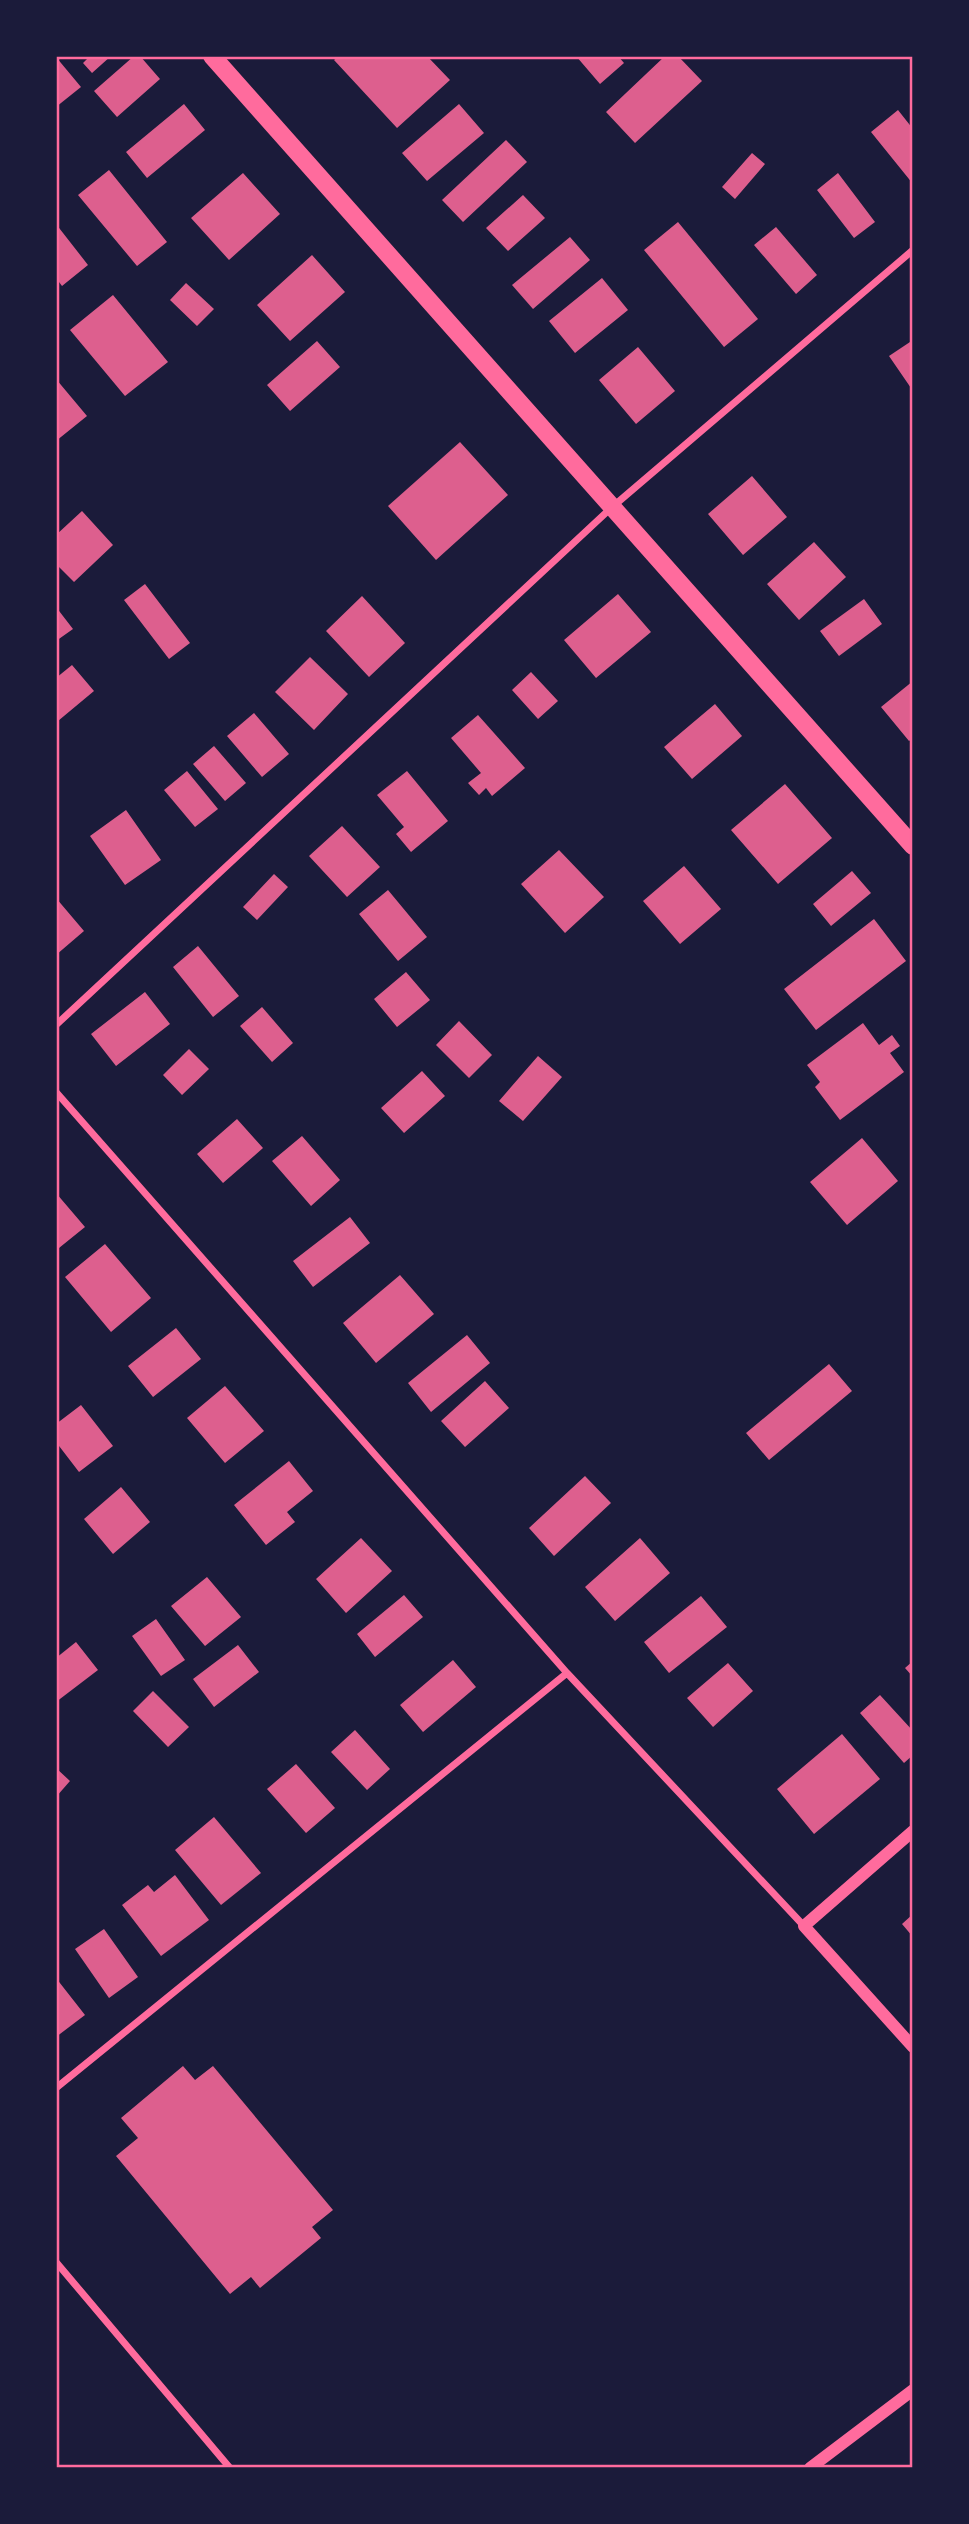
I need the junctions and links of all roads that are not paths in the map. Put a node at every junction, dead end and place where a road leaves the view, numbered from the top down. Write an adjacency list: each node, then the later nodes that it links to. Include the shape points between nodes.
1 (212, 56): 3 (main road)
2 (913, 250): 3 (street)
3 (610, 509): 4 (main road); 5 (street)
4 (913, 846)
5 (56, 1026)
6 (56, 1092): 7 (street)
7 (567, 1673): 9 (street); 11 (street)
8 (913, 1831): 9 (street)
9 (804, 1926): 10 (street)
10 (913, 2047)
11 (56, 2088)
12 (56, 2262): 14 (street)
13 (913, 2390): 15 (street)
14 (230, 2468)
15 (810, 2468)

